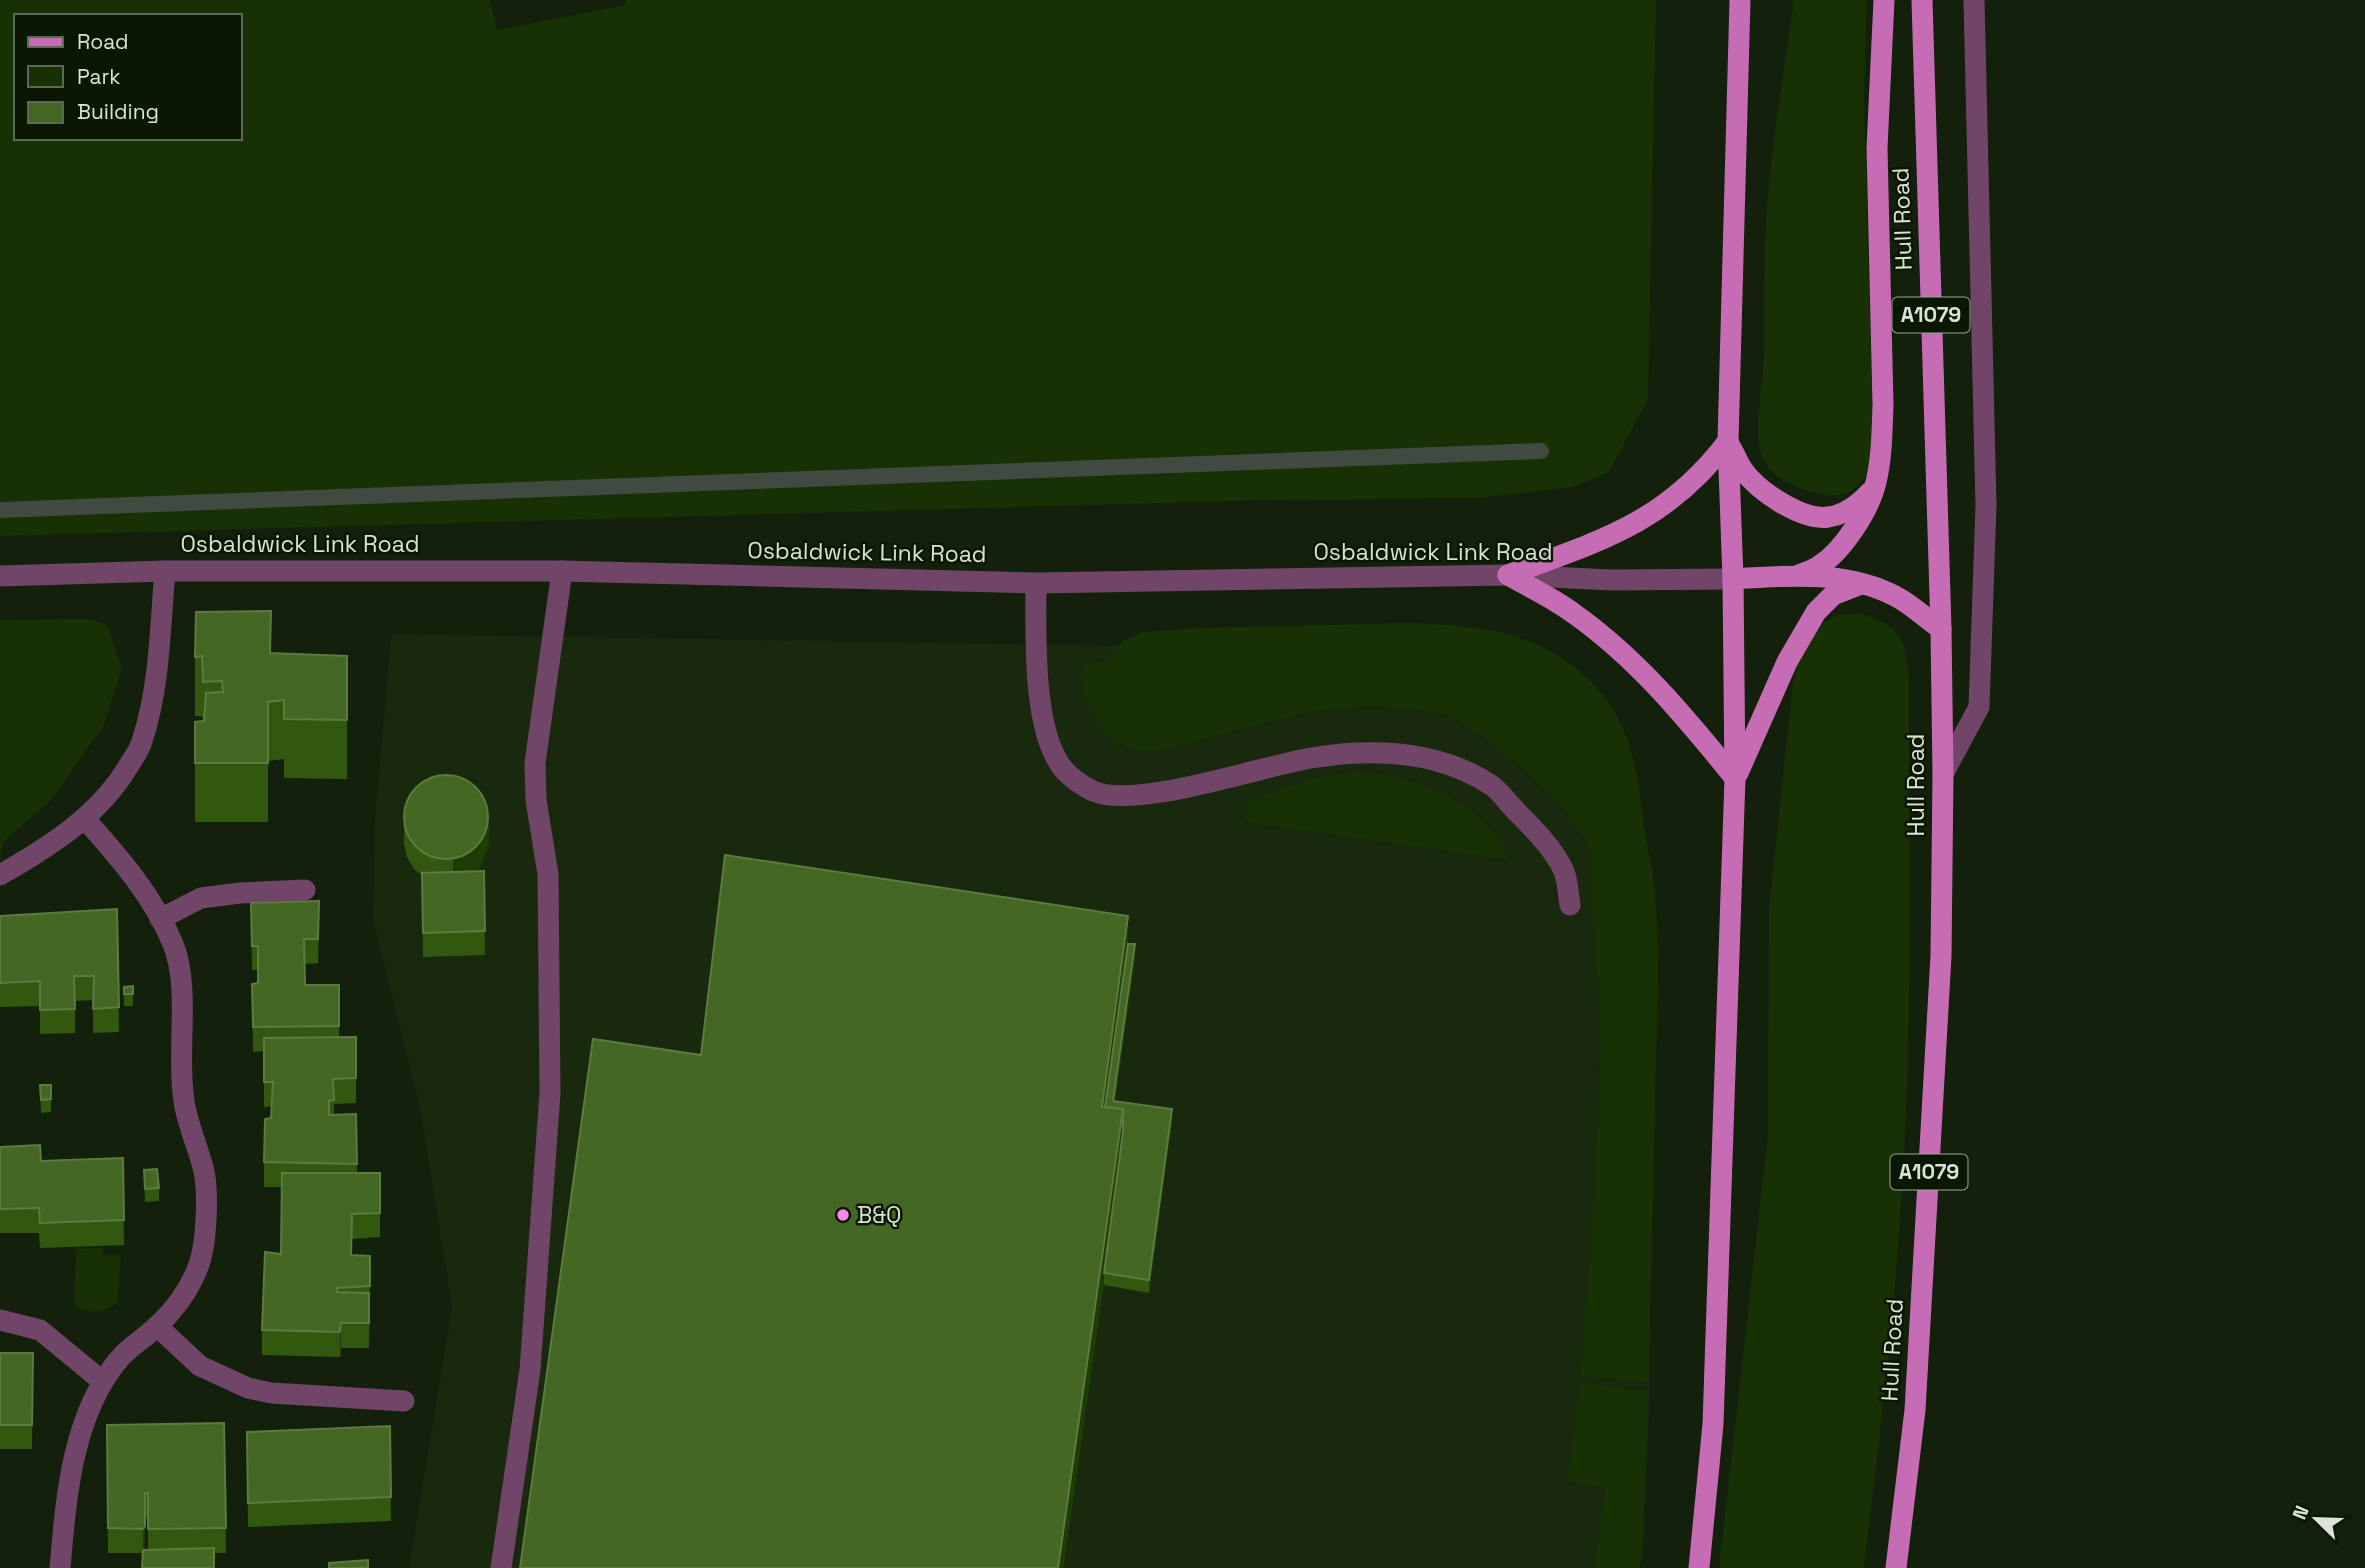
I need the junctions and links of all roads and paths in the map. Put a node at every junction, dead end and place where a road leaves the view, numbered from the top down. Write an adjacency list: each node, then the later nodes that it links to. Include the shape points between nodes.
1 (1740, 0): 5 (main road)
2 (1884, 0): 6 (main road, via 1877,148 1883,405)
3 (1922, 0): 15 (main road, Hull Road / A1079)
4 (1974, 0): 16 (street, via 1986,506 1979,707)
5 (1728, 441): 6 (main road, via 1744,471 1762,490 1808,515 1828,517 1857,506); 9 (main road, via 1698,478 1638,523); 12 (main road)
6 (1876, 484): 10 (main road, via 1857,526 1835,553)
7 (165, 571): 8 (street, Osbaldwick Link Road); 11 (street, Osbaldwick Link Road); 18 (street, via 156,682 142,743 117,783)
8 (562, 571): 13 (street, Osbaldwick Link Road); 28 (street, via 535,763 548,874 550,1093 530,1370)
9 (1508, 575): 12 (street, Osbaldwick Link Road); 13 (street, Osbaldwick Link Road); 17 (main road, via 1573,613 1640,668)
10 (1799, 575): 12 (main road); 14 (main road)
11 (0, 576)
12 (1733, 579): 17 (main road)
13 (1036, 583): 21 (street, via 1037,663 1052,753 1068,773 1095,791 1128,796 1163,791 1312,758 1389,752 1424,757 1464,770 1493,786 1536,831 1563,870)
14 (1861, 584): 15 (main road, via 1901,600); 17 (main road, via 1833,595 1816,612 1787,662)
15 (1941, 629): 16 (main road, Hull Road / A1079)
16 (1943, 774): 30 (main road, Hull Road / A1079, via 1941,956 1915,1410)
17 (1735, 778): 29 (main road, via 1713,1424)
18 (85, 819): 19 (street); 22 (street, via 126,865)
19 (0, 875)
20 (305, 890): 22 (street, via 201,898)
21 (1570, 905)
22 (160, 919): 24 (street, via 174,945 181,977 184,1102 204,1171 206,1228 199,1266 180,1300)
23 (0, 1320): 25 (street, via 40,1330)
24 (157, 1326): 25 (street, via 122,1356); 26 (street, via 200,1366 248,1388)
25 (102, 1381): 27 (street, via 80,1434 65,1508)
26 (404, 1401)
27 (60, 1568)
28 (501, 1568)
29 (1699, 1568)
30 (1896, 1568)

